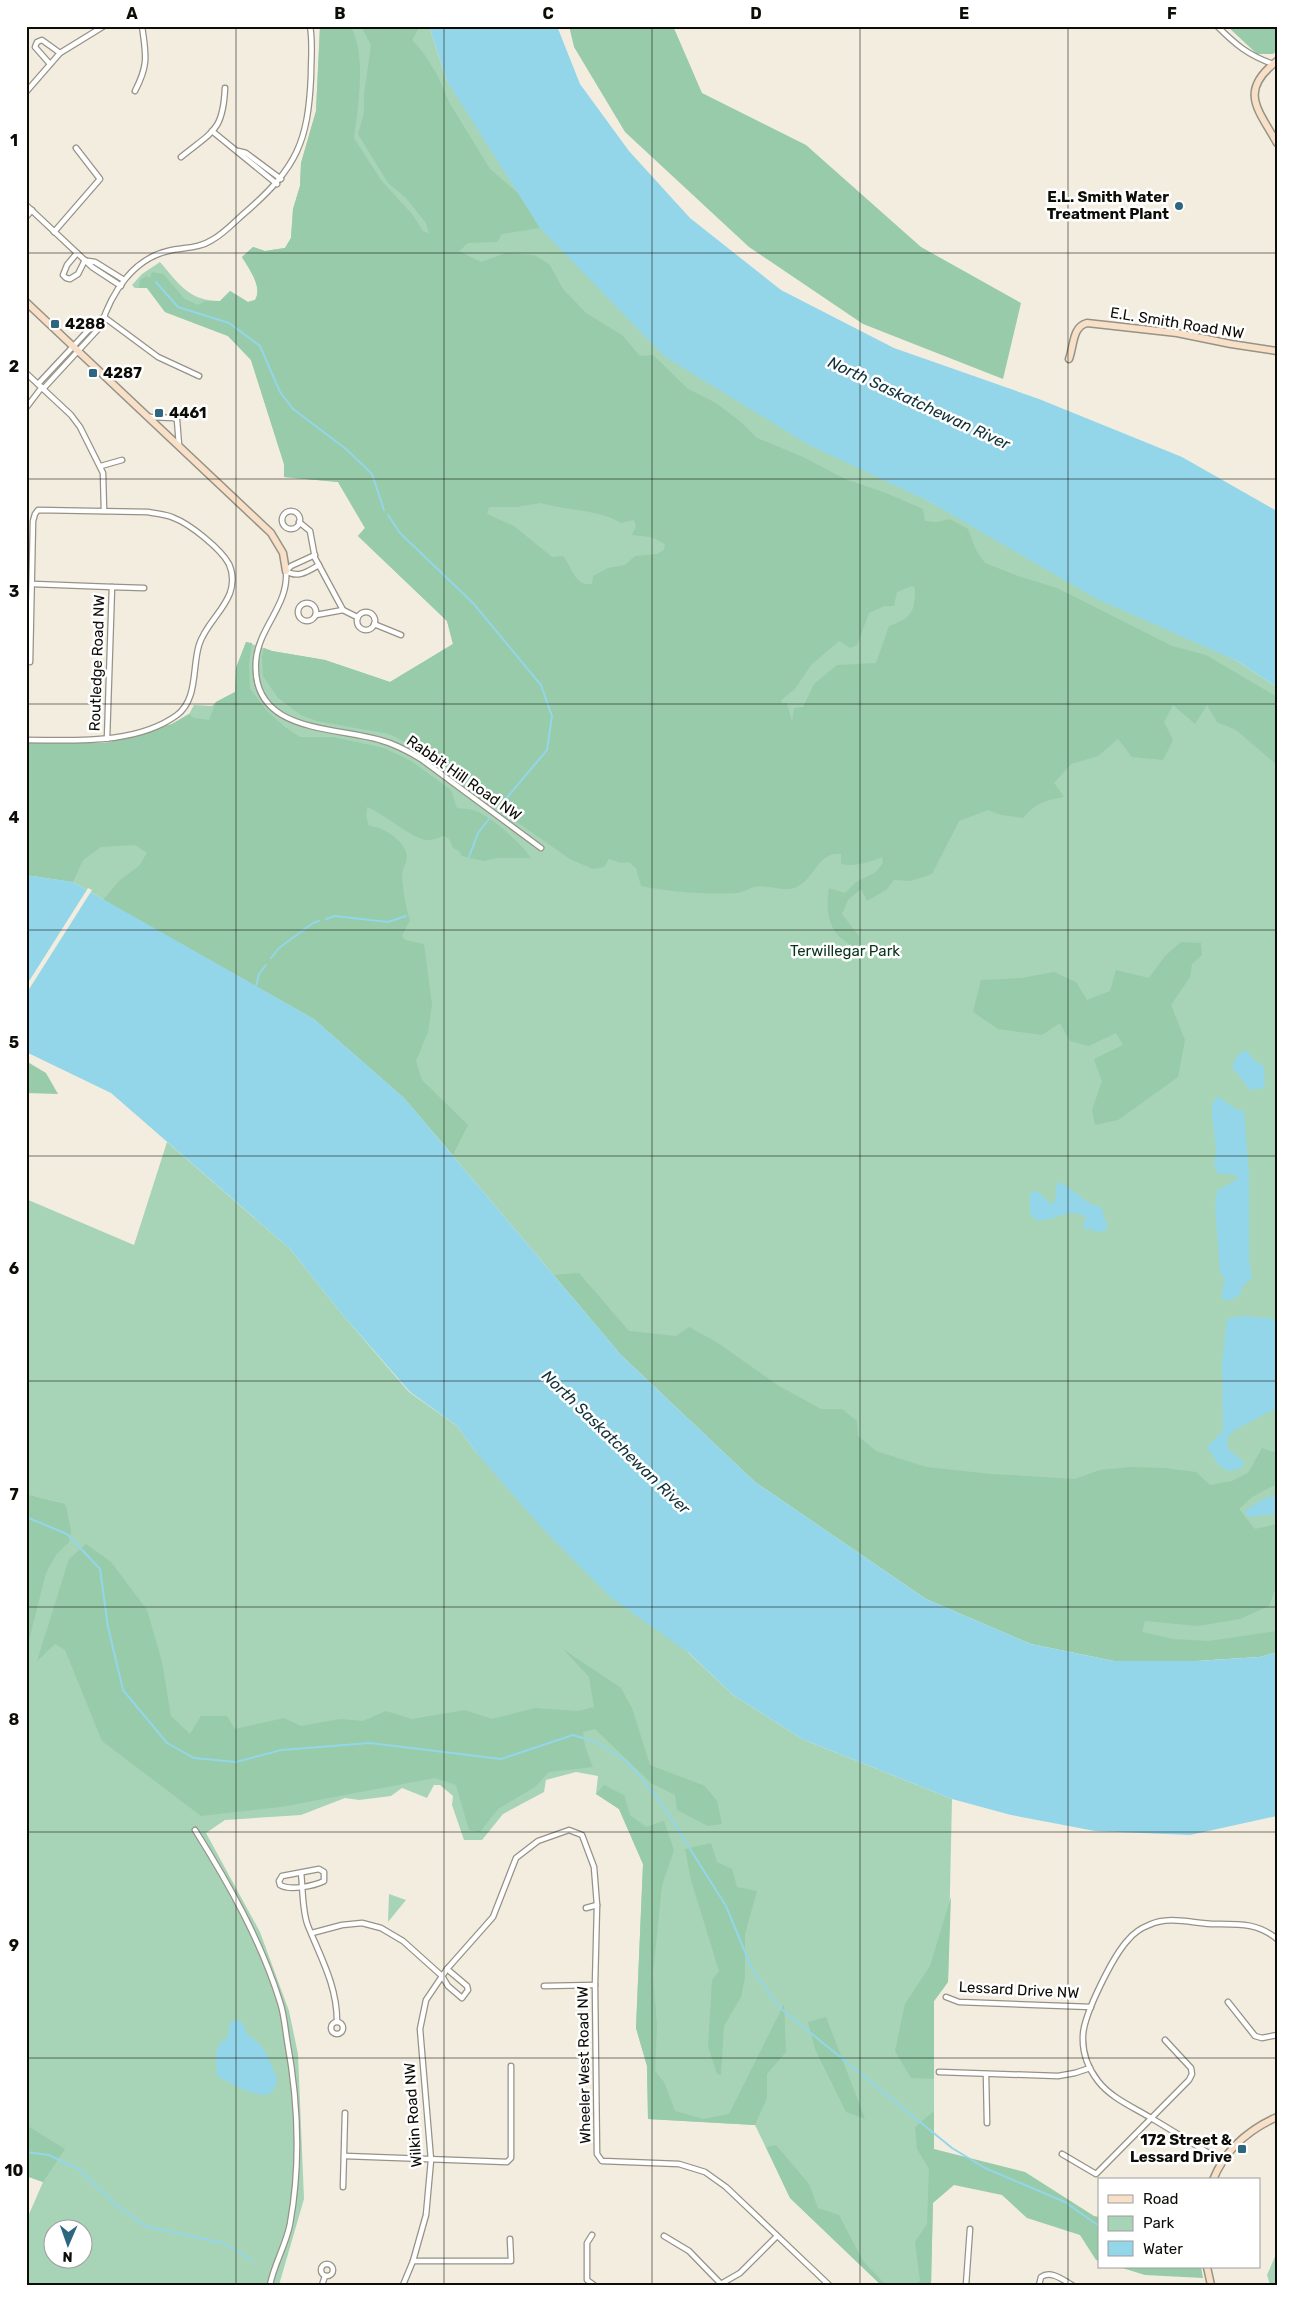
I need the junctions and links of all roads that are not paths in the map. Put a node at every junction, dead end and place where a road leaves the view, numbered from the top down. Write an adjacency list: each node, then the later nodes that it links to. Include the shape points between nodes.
1 (104, 26): 5 (street)
2 (142, 26): 9 (street, via 146,54 144,73)
3 (310, 26): 16 (street, via 312,44 307,119 296,154)
4 (1217, 26): 6 (street, via 1250,55)
5 (60, 53): 7 (street); 7 (street, via 42,40 37,42 35,47)
6 (1275, 63): 12 (street, via 1257,84 1254,100)
7 (50, 64): 10 (street)
8 (226, 88): 11 (street, via 224,113)
9 (135, 91)
10 (26, 92)
11 (212, 132): 14 (street); 15 (street)
12 (1277, 143)
13 (76, 148): 21 (street, via 100,179)
14 (237, 150): 16 (street); 17 (street, via 242,158)
15 (181, 157)
16 (281, 179): 17 (street)
17 (277, 184): 24 (street, via 212,240 200,246 156,254 138,265)
18 (26, 206): 19 (street)
19 (32, 210): 20 (street); 21 (street)
20 (26, 217)
21 (54, 232): 22 (street)
22 (77, 253): 23 (street); 23 (street, via 64,270 66,278 74,278)
23 (87, 260): 24 (street); 25 (street, via 92,267)
24 (124, 280): 25 (street)
25 (121, 286): 27 (street)
26 (26, 302): 28 (street, Rabbit Hill Road NW)
27 (104, 317): 28 (street, via 101,326); 32 (street, via 158,358)
28 (75, 349): 33 (street); 35 (street, Rabbit Hill Road NW)
29 (1277, 351): 30 (street, E.L. Smith Road NW, via 1177,333 1087,323 1076,330)
30 (1069, 359)
31 (26, 373): 33 (street)
32 (199, 376)
33 (41, 387): 34 (street); 38 (street, via 76,422)
34 (26, 408)
35 (148, 417): 36 (street, Rabbit Hill Road NW); 36 (street, via 177,420)
36 (179, 445): 43 (street, Rabbit Hill Road NW, via 271,533 283,553)
37 (122, 460): 38 (street)
38 (101, 466): 39 (street, via 105,487)
39 (104, 511): 44 (street, via 36,511); 53 (street, via 148,512 181,521 225,559 232,577 229,595 201,640 193,688 184,709 166,722)
40 (299, 522): 40 (street, via 298,515 293,512 285,513 282,518 282,524 290,529 296,528); 41 (street, via 312,534)
41 (315, 555): 42 (street); 43 (street)
42 (319, 565): 43 (street, via 297,575); 47 (street)
43 (286, 571): 55 (street, Rabbit Hill Road NW, via 284,597 256,656 258,683 272,708 296,723 400,746)
44 (32, 584): 45 (street, Routledge Road NW); 52 (street, via 30,662)
45 (112, 587): 46 (street, Routledge Road NW); 53 (street, Routledge Road NW)
46 (144, 588)
47 (343, 610): 48 (street); 49 (street)
48 (316, 615): 48 (street, via 316,608 309,603 299,608 299,616 305,621)
49 (357, 617): 50 (street, via 367,612 374,618); 50 (street, via 362,629)
50 (374, 624): 51 (street)
51 (401, 635)
52 (26, 662)
53 (107, 739): 54 (street)
54 (26, 740)
55 (541, 848)
56 (196, 1830): 97 (street, via 256,1939 280,2003 293,2073 297,2116 290,2224)
57 (582, 1835): 60 (street, Wheeler West Road NW, via 594,1867); 64 (street, Wilkin Road NW, via 569,1830 538,1841 516,1858 493,1917)
58 (301, 1873): 59 (street); 59 (street, via 282,1876 279,1880 284,1888); 59 (street, via 319,1869 326,1876 320,1883)
59 (303, 1886): 62 (street)
60 (597, 1905): 61 (street); 66 (street, Wheeler West Road NW)
61 (586, 1908)
62 (312, 1933): 65 (street, via 342,1925 362,1924 381,1928 396,1935); 71 (street, via 334,1987)
63 (1277, 1939): 70 (street, Lessard Drive NW, via 1246,1924 1168,1920 1152,1923 1123,1946)
64 (447, 1969): 65 (street, Wilkin Road NW); 65 (street, via 466,1986 468,1990 462,1998)
65 (442, 1976): 84 (street, Wilkin Road NW, via 426,2000 420,2029)
66 (595, 1985): 67 (street); 91 (street, Wheeler West Road NW, via 597,2154 602,2161 679,2164 705,2172 726,2187)
67 (544, 1986)
68 (946, 1997): 70 (street, Lessard Drive NW, via 959,2002)
69 (1228, 2002): 72 (street, via 1255,2036)
70 (1091, 2007): 75 (street, Lessard Drive NW, via 1083,2038)
71 (337, 2021)
72 (1277, 2035)
73 (1165, 2040): 80 (street, via 1191,2068 1192,2074)
74 (511, 2066): 84 (street, via 511,2158 507,2162)
75 (1090, 2068): 77 (street, via 1058,2076); 80 (street, Lessard Drive NW, via 1109,2093)
76 (939, 2072): 77 (street)
77 (986, 2074): 81 (street)
78 (346, 2113): 83 (street)
79 (1277, 2117): 85 (street, via 1240,2139)
80 (1153, 2119): 82 (street, via 1096,2174); 85 (street, Lessard Drive NW)
81 (987, 2123)
82 (1062, 2154)
83 (345, 2156): 84 (street); 87 (street)
84 (431, 2160): 93 (street, Wilkin Road NW, via 426,2215)
85 (1222, 2161): 86 (street)
86 (1214, 2178)
87 (343, 2187)
88 (970, 2228): 102 (street)
89 (592, 2235): 100 (street, via 587,2243 587,2280)
90 (664, 2236): 96 (street, via 689,2251)
91 (777, 2236): 96 (street, via 740,2273); 101 (street, Wheeler West Road NW)
92 (510, 2239): 93 (street, via 511,2261)
93 (414, 2261): 99 (street, Wilkin Road NW)
94 (1207, 2268): 105 (street)
95 (325, 2276): 98 (street)
96 (721, 2284)
97 (270, 2285)
98 (322, 2285)
99 (403, 2285)
100 (594, 2285)
101 (829, 2285)
102 (966, 2285)
103 (1039, 2285): 104 (street, via 1041,2277 1047,2274)
104 (1072, 2285)
105 (1211, 2285)

